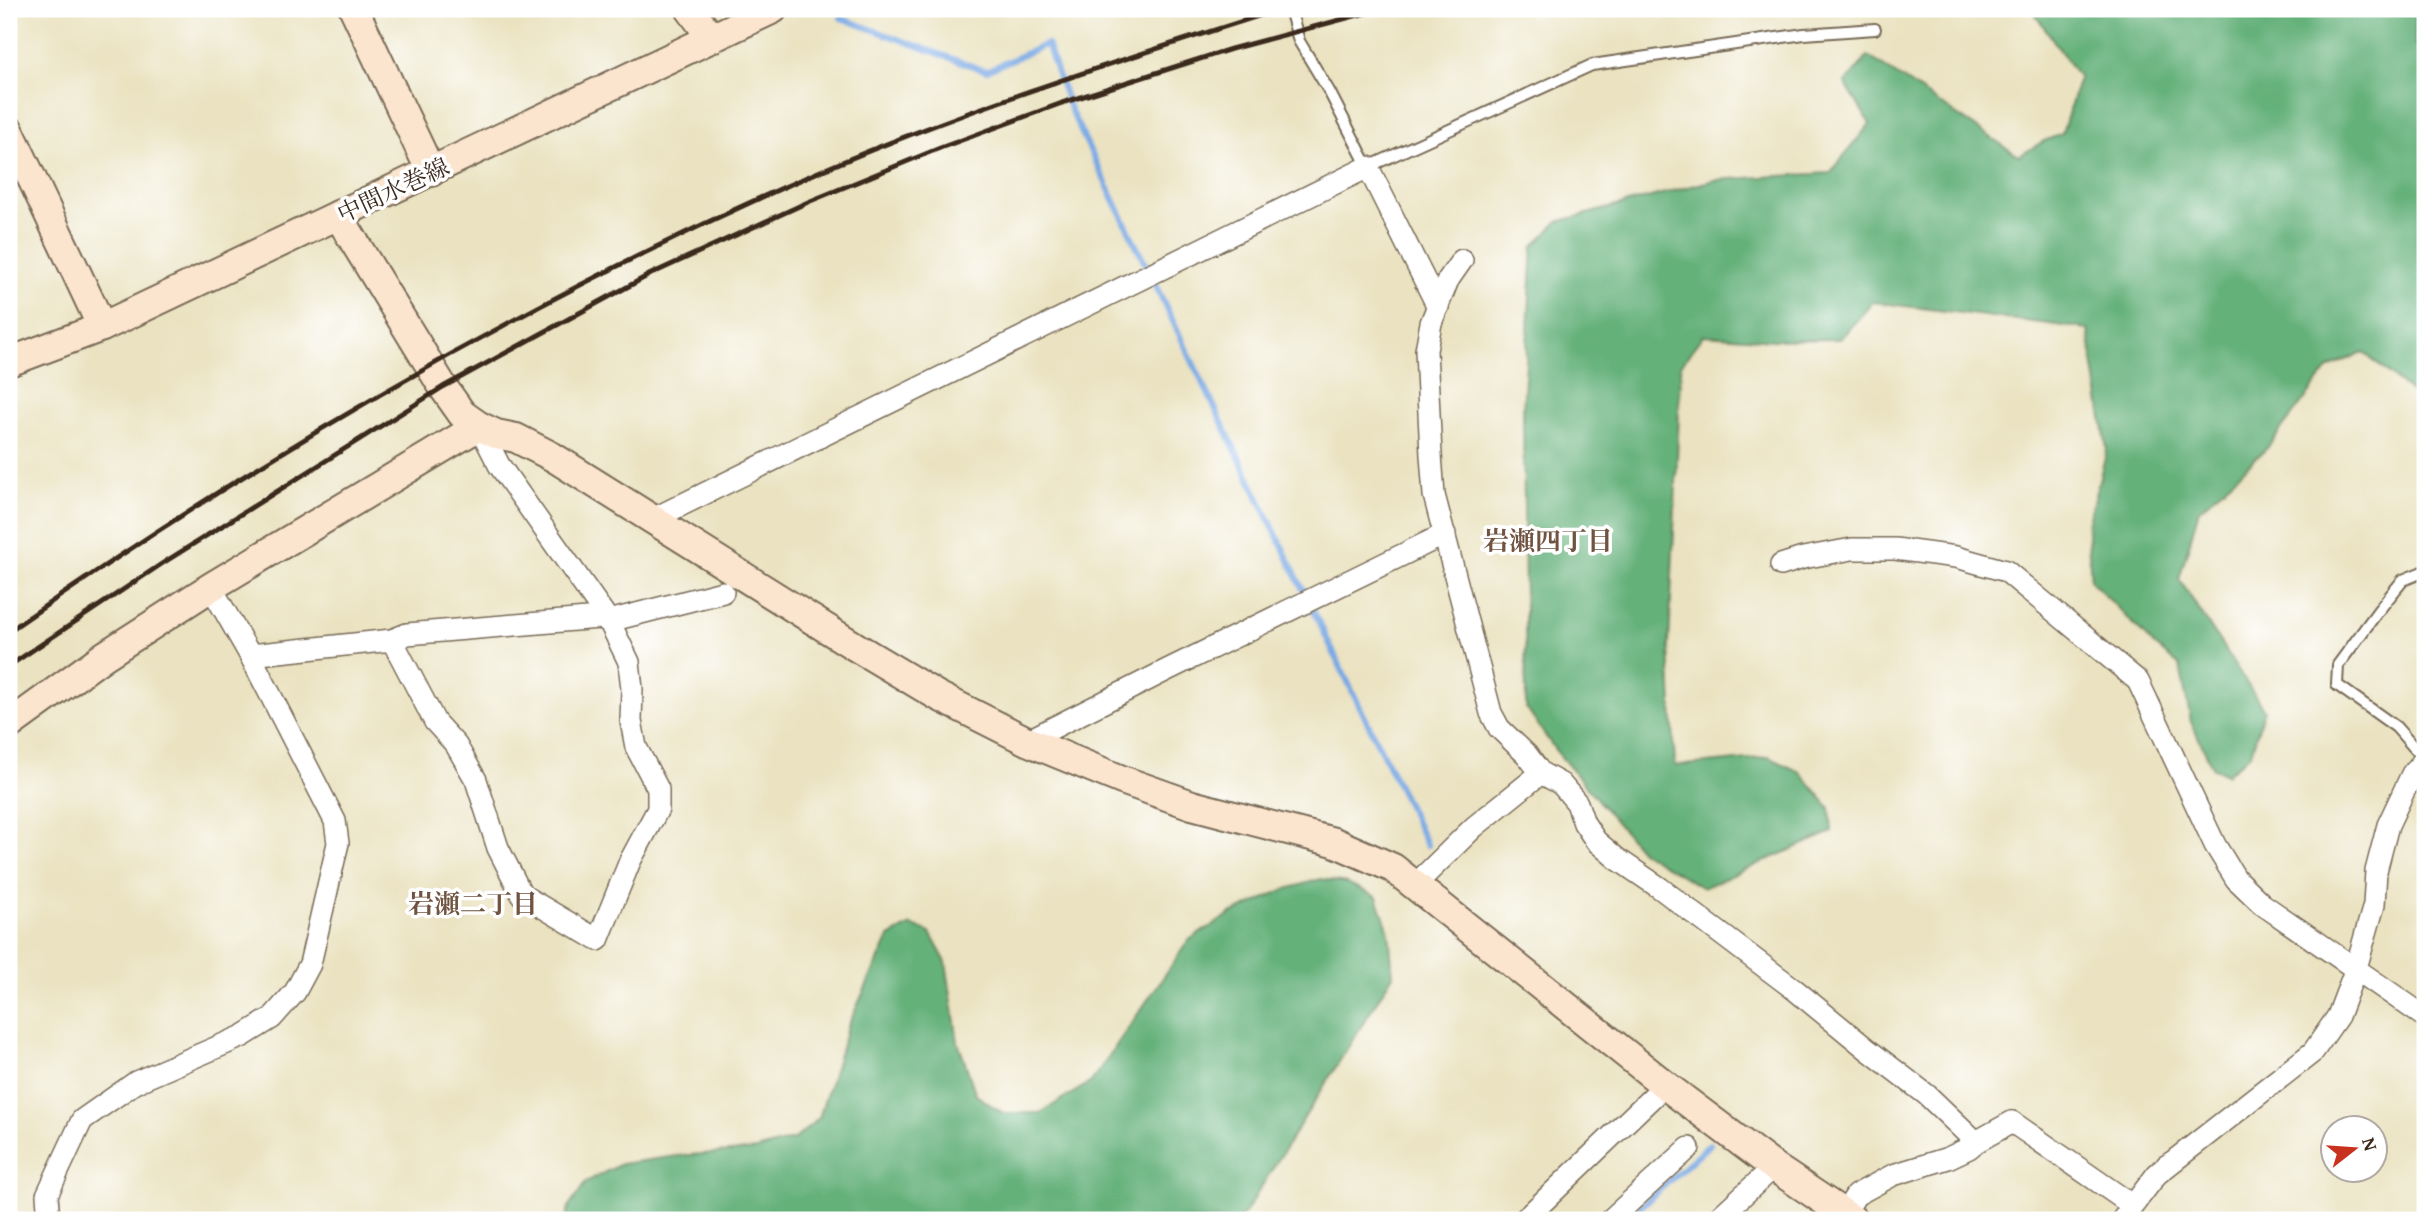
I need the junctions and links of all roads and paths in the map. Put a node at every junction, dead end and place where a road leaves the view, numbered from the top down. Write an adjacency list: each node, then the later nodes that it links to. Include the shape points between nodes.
1 (354, 9): 9 (street)
2 (690, 9): 6 (street)
3 (1290, 9): 8 (lane, via 1299,41)
4 (761, 11): 6 (street, 中間水巻線)
5 (1875, 29): 8 (lane, via 1804,34 1592,65)
6 (711, 37): 9 (street, 中間水巻線)
7 (9, 130): 13 (street)
8 (1368, 167): 12 (street); 16 (street)
9 (431, 172): 10 (street, 中間水巻線)
10 (338, 215): 13 (street, 中間水巻線); 15 (street, via 443,387 462,414)
11 (1462, 260): 12 (street)
12 (1438, 307): 17 (street, via 1426,350 1434,495)
13 (102, 327): 14 (street, 中間水巻線)
14 (9, 362)
15 (479, 426): 16 (street, via 553,457); 20 (street); 22 (street, via 499,464)
16 (651, 520): 26 (street, via 938,696)
17 (1445, 534): 26 (street); 28 (street, via 1491,713)
18 (1781, 565): 30 (street, via 1852,549 1895,549 1956,557 2006,571 2138,681 2215,845 2236,879 2262,904)
19 (2425, 571): 27 (lane, via 2403,580 2378,611 2338,665 2337,685 2396,727)
20 (211, 587): 24 (street); 25 (street)
21 (723, 592): 22 (street)
22 (609, 621): 23 (street, via 599,618 407,634); 23 (street, via 629,662 635,747 658,789 658,809 630,861 598,940 522,895 498,848 476,780 456,745 435,722)
23 (392, 640): 24 (street)
24 (250, 655): 38 (street, via 335,821 338,843 310,964 295,992 272,1018 243,1036 136,1082 82,1121 47,1195)
25 (9, 725)
26 (1027, 741): 29 (street, via 1192,804 1334,842 1393,868)
27 (2425, 760): 30 (street, via 2412,774 2388,825 2376,871 2374,905)
28 (1541, 773): 29 (street, via 1474,827); 33 (street, via 1561,784 1577,803 1596,841 1616,858 1794,989 1927,1095)
29 (1416, 884): 32 (street)
30 (2356, 968): 31 (street); 36 (street, via 2338,1016 2313,1052 2157,1174)
31 (2425, 1017)
32 (1665, 1084): 35 (street); 39 (street)
33 (1976, 1142): 36 (street, via 2012,1122); 37 (street, via 1969,1149 1893,1175 1856,1195)
34 (1689, 1148): 40 (street)
35 (1774, 1167): 37 (street); 41 (street)
36 (2127, 1212)
37 (1849, 1217)
38 (49, 1220)
39 (1524, 1220)
40 (1610, 1220)
41 (1716, 1220)

